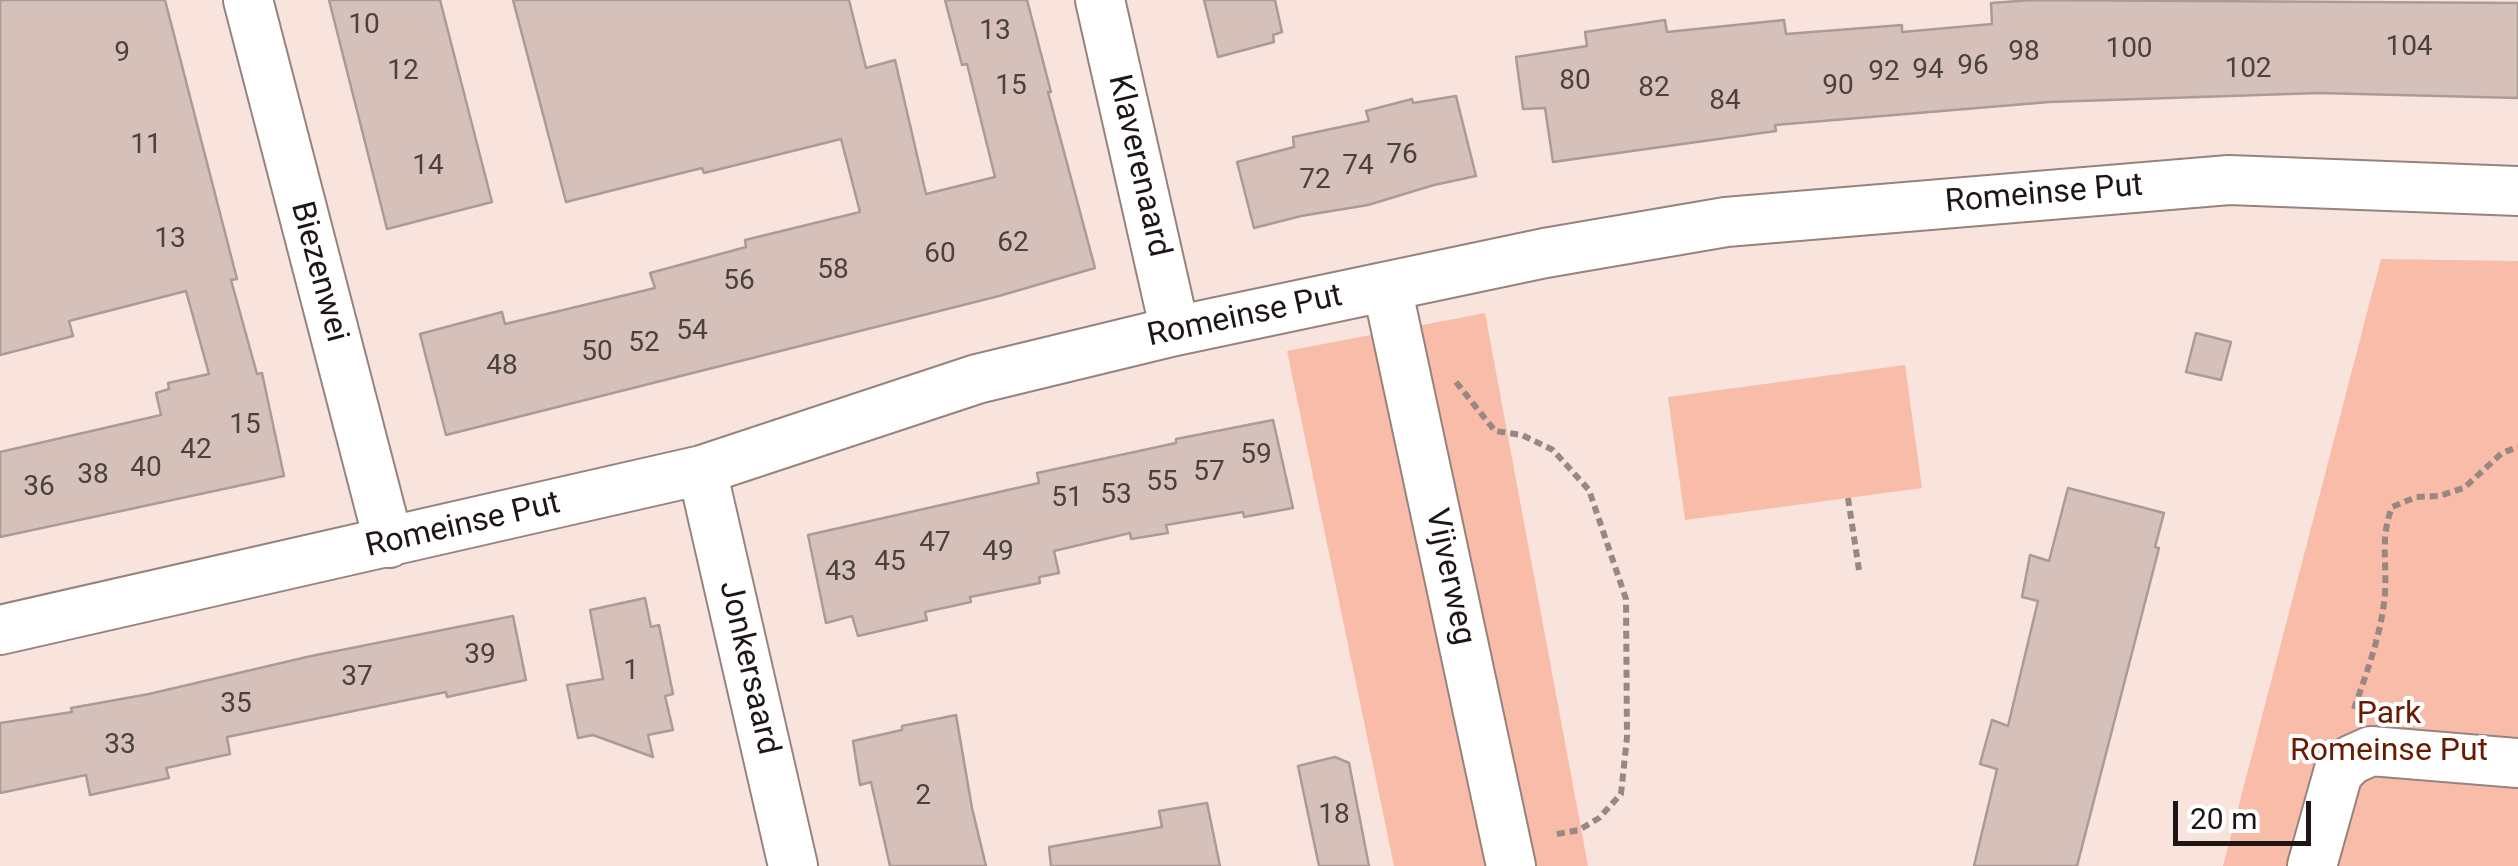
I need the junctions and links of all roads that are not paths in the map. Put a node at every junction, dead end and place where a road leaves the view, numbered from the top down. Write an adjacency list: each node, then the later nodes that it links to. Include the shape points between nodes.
1 (248, 0): 7 (street, Biezenwei)
2 (1100, 0): 5 (street, Klaverenaard)
3 (2518, 191): 4 (street, Romeinse Put, via 2229,180 1863,210 1726,222)
4 (1387, 287): 5 (street, Romeinse Put); 10 (street, Vijverweg)
5 (1175, 331): 6 (street, Romeinse Put, via 977,379)
6 (702, 470): 7 (street, Romeinse Put); 11 (street, Jonkersaard)
7 (388, 544): 8 (street, Romeinse Put)
8 (0, 630)
9 (2518, 763): 12 (street, via 2372,751 2351,760 2338,774)
10 (1509, 856)
11 (794, 866)
12 (2312, 866)

